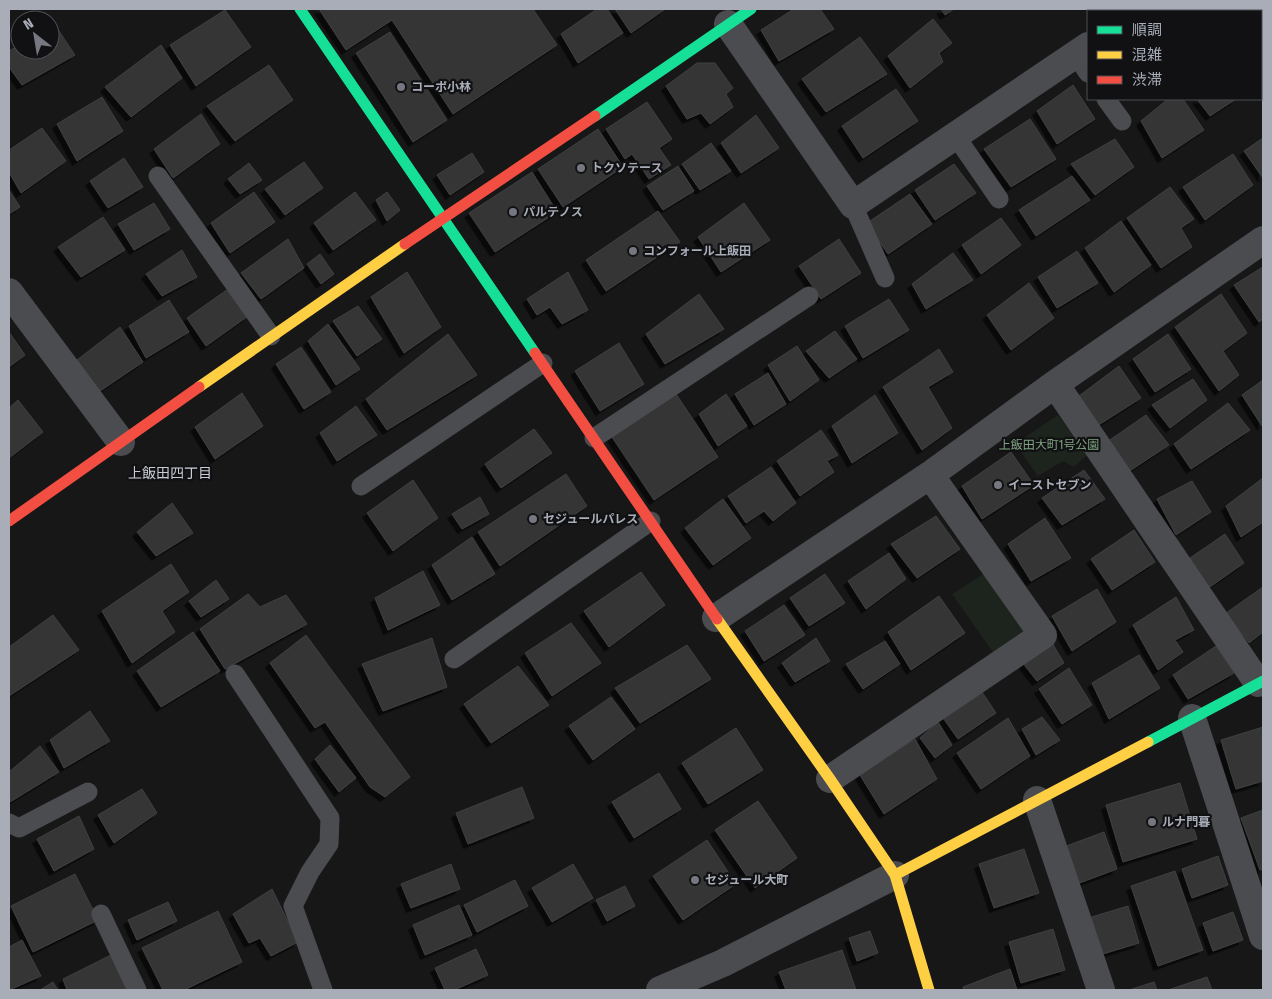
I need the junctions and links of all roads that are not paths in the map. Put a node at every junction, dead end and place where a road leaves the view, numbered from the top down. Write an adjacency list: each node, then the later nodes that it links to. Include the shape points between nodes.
1 (300, 9): 11 (street)
2 (751, 9): 3 (street)
3 (728, 24): 10 (street); 11 (street)
4 (1084, 58): 7 (street)
5 (1107, 100): 6 (lane)
6 (1122, 121)
7 (955, 136): 9 (lane); 10 (street)
8 (158, 176): 16 (lane)
9 (999, 199)
10 (853, 205): 13 (lane)
11 (444, 219): 16 (street); 17 (street)
12 (1263, 240): 18 (street)
13 (885, 278)
14 (9, 292): 20 (street)
15 (809, 296): 19 (lane)
16 (271, 336): 20 (street)
17 (543, 364): 19 (street); 22 (lane)
18 (1055, 384): 21 (street); 28 (street)
19 (594, 438): 24 (street)
20 (121, 442): 23 (street)
21 (930, 475): 25 (street); 30 (street, via 1043,636)
22 (360, 486)
23 (9, 521)
24 (651, 521): 25 (street); 26 (lane)
25 (716, 618): 30 (street)
26 (454, 659)
27 (236, 674): 38 (lane, via 330,818 329,844 310,872 294,906)
28 (1261, 682): 29 (street)
29 (1192, 718): 32 (street); 36 (street)
30 (830, 778): 34 (street)
31 (88, 792): 33 (lane, via 19,828)
32 (1037, 800): 34 (street); 41 (street)
33 (9, 823)
34 (895, 875): 39 (street, via 723,963); 40 (street)
35 (101, 914): 37 (lane)
36 (1263, 936)
37 (137, 990)
38 (323, 990)
39 (660, 990)
40 (929, 990)
41 (1101, 990)

